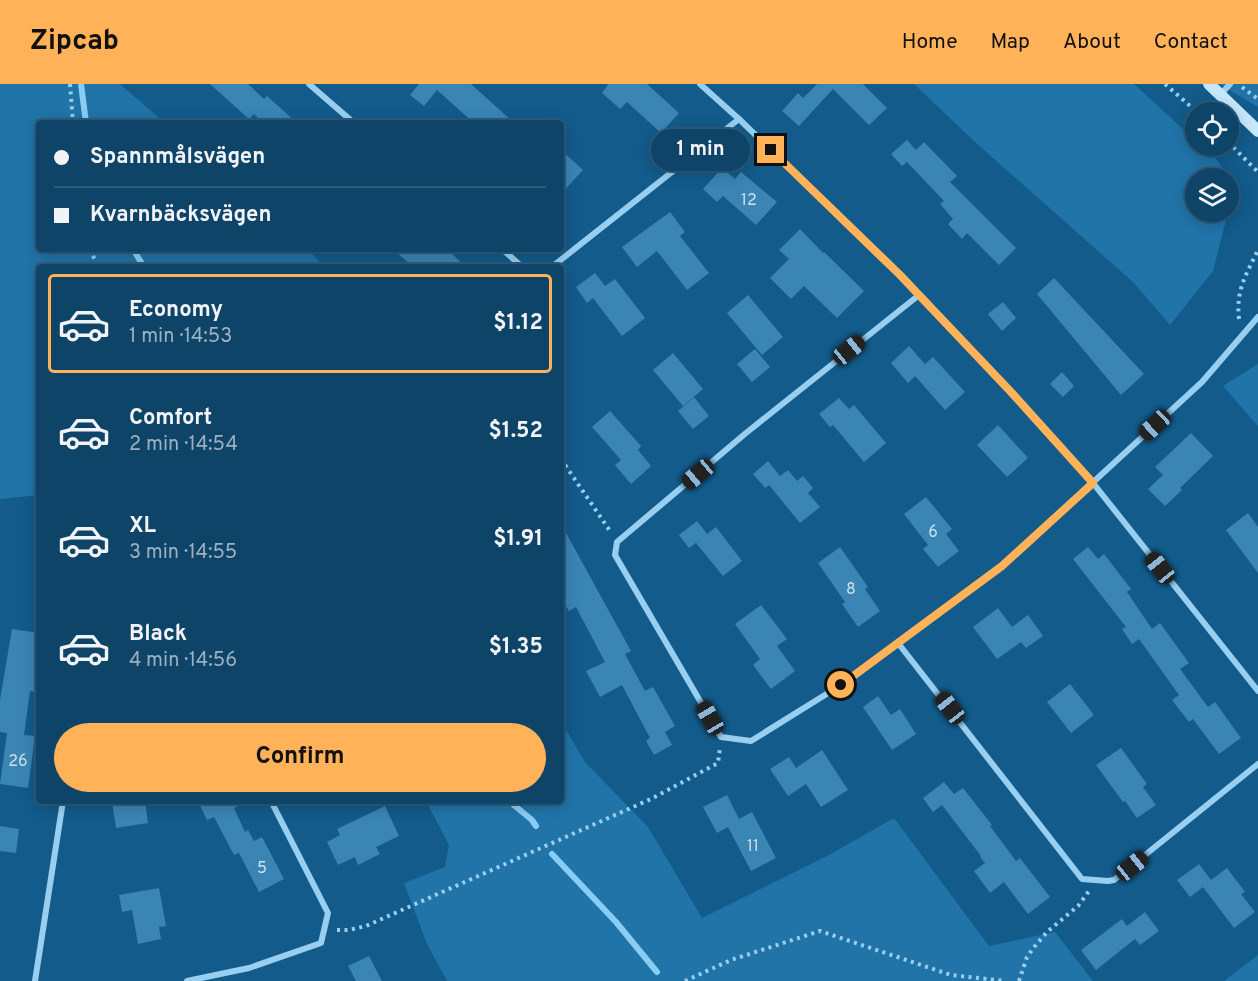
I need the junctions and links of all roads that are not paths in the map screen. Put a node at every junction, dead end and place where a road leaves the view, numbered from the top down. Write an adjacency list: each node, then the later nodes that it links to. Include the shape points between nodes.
1 (309, 84): 7 (street)
2 (700, 84): 6 (street)
3 (1209, 84): 5 (street)
4 (1230, 84): 5 (street)
5 (1221, 94): 8 (street)
6 (739, 119): 11 (street); 12 (street)
7 (351, 120)
8 (1258, 131)
9 (505, 252): 10 (street)
10 (519, 264)
11 (557, 264)
12 (919, 295): 14 (street); 15 (street, via 617,542 615,555 721,737 751,741 841,685)
13 (1258, 317): 14 (street, via 1202,382)
14 (1093, 483): 15 (street, via 1002,566); 16 (street)
15 (898, 643): 17 (street, via 1082,879 1114,880)
16 (1258, 691)
17 (1258, 765)
18 (63, 804): 20 (street)
19 (273, 804): 21 (street, via 328,914 321,943 249,968)
20 (35, 981)
21 (188, 981)

